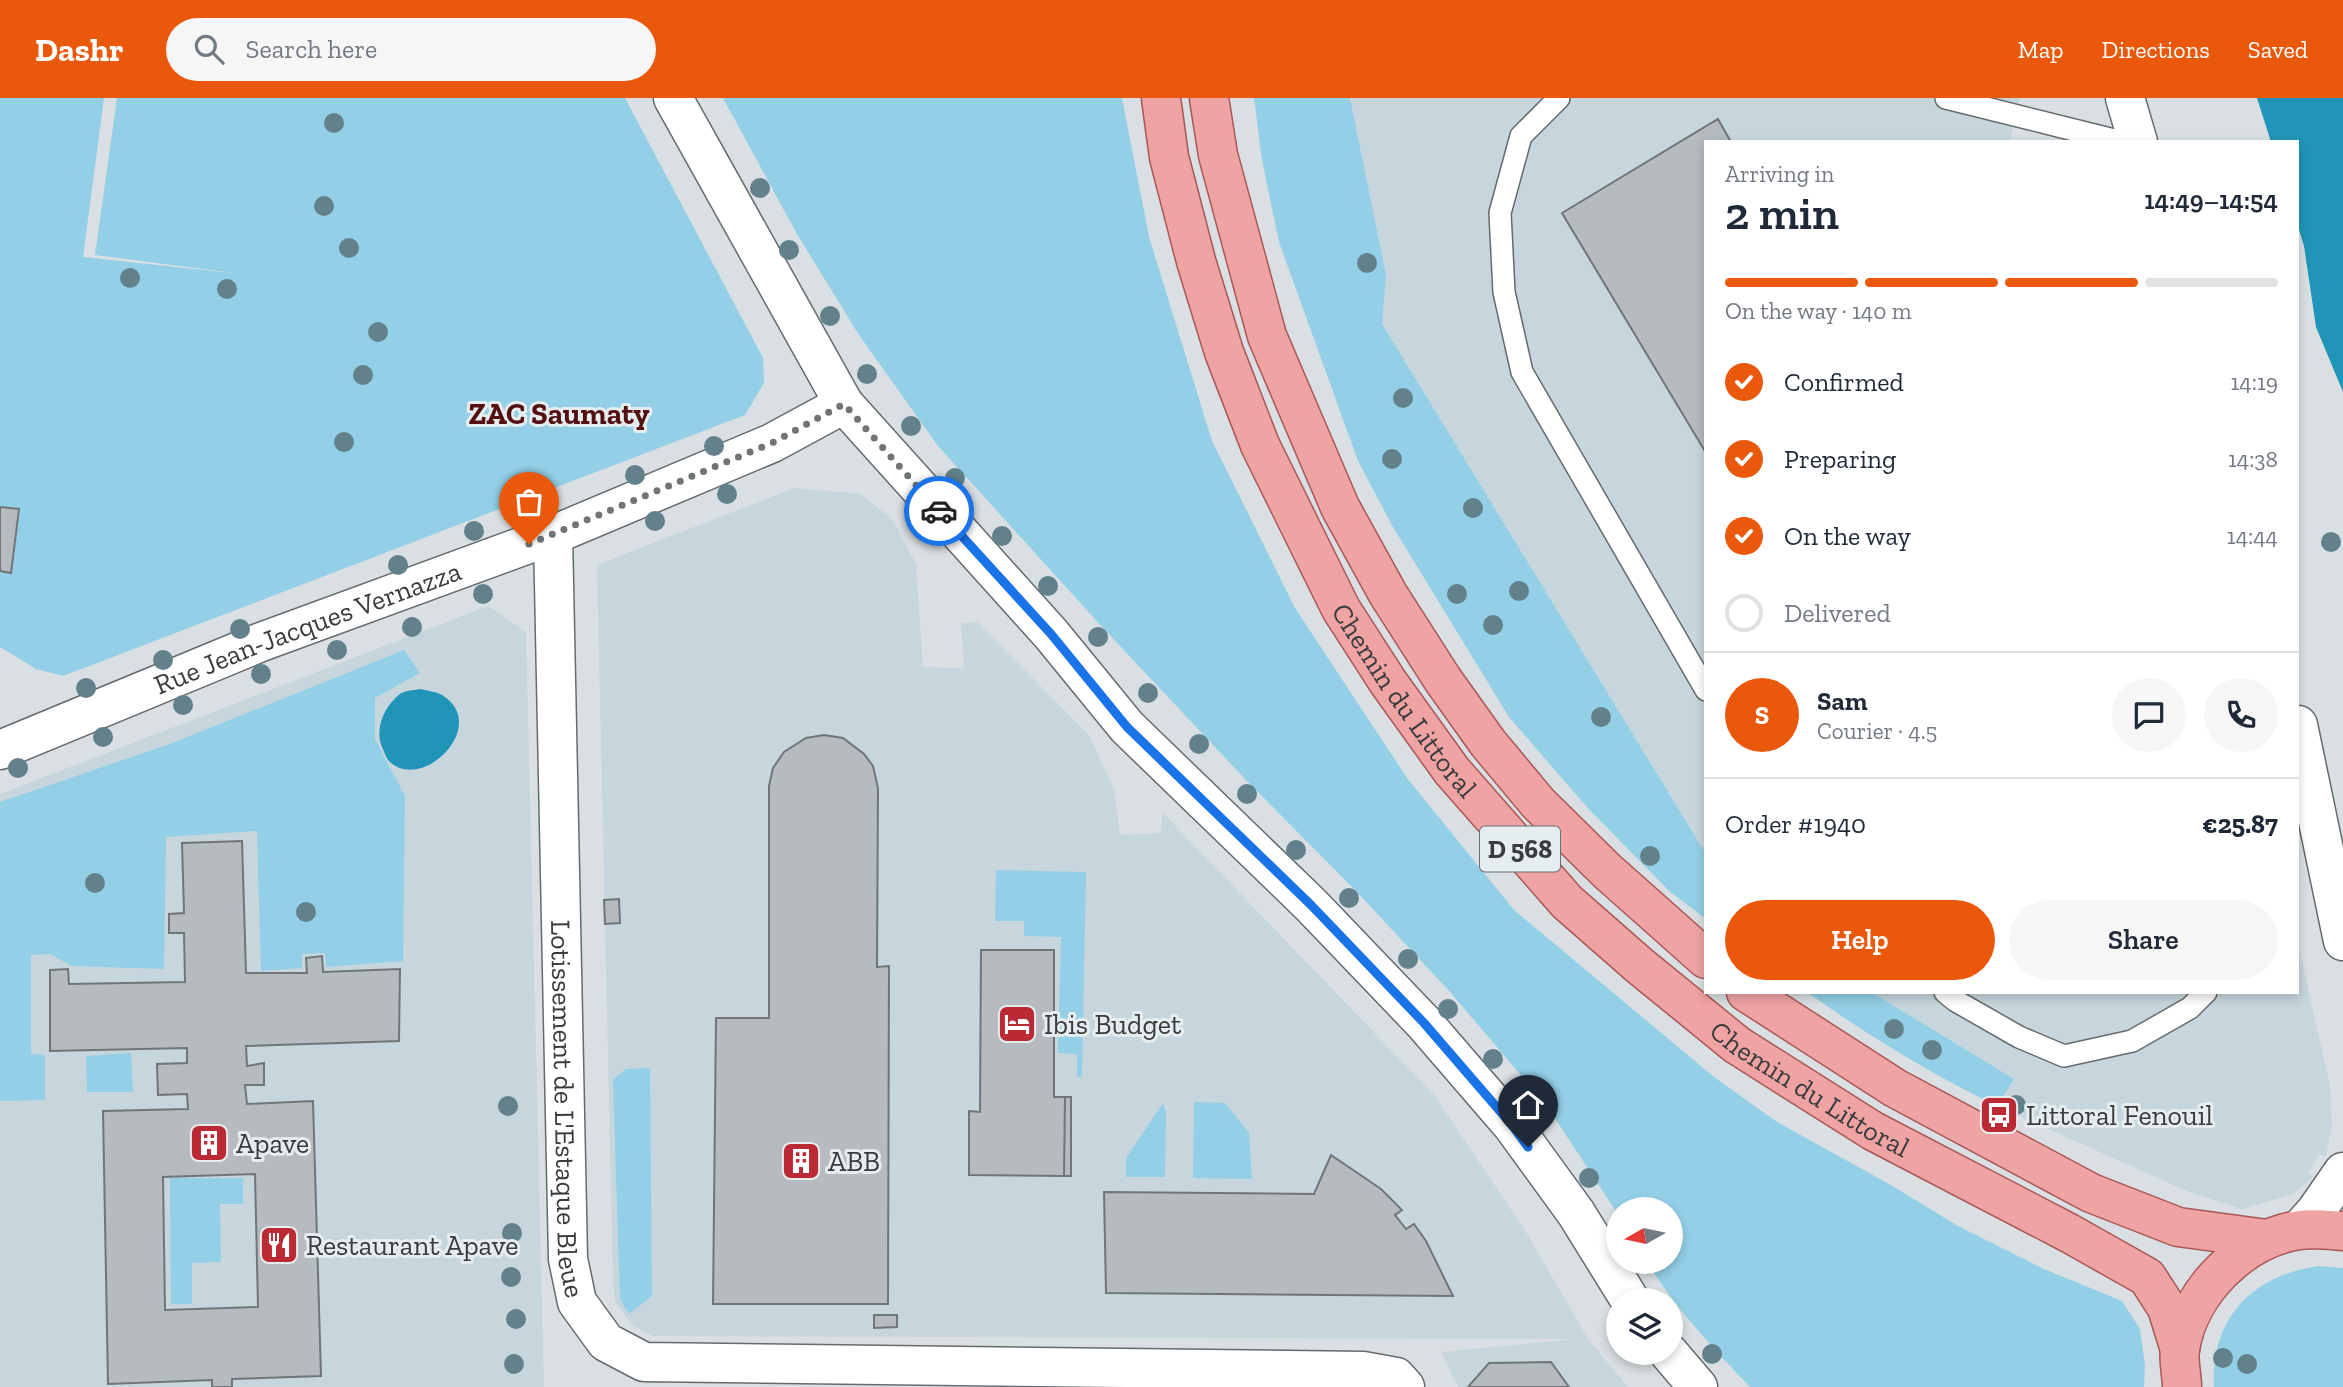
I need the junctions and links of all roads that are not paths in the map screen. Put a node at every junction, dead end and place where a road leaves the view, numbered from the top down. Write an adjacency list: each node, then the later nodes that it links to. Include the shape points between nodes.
1 (673, 98): 9 (street)
2 (1161, 98): 23 (main road, Chemin du Littoral / D 568, via 1169,157 1196,261 1224,352 1260,444 1341,609 1452,771 1567,902 1737,1045 1873,1131 2147,1277 2167,1308)
3 (1209, 98): 15 (main road, Chemin du Littoral / D 568, via 1218,155 1267,336 1340,506 1388,594 1488,743 1538,803)
4 (1559, 98): 11 (lane, via 1521,136 1500,213 1504,292 1522,372)
5 (1946, 98): 7 (lane)
6 (2124, 98): 8 (street)
7 (2114, 140)
8 (2137, 140)
9 (844, 404): 10 (street, Rue Jean-Jacques Vernazza, via 772,443); 22 (street, via 1051,634 1127,727 1311,905 1424,1023 1512,1125 1576,1213)
10 (553, 535): 13 (street, Rue Jean-Jacques Vernazza, via 261,642); 25 (street, Lotissement de L'Estaque Bleue, via 568,1259 577,1302 606,1342 644,1362)
11 (1704, 688)
12 (2299, 730): 14 (street)
13 (0, 750)
14 (2343, 940)
15 (1704, 957)
16 (1749, 994): 21 (main road, Chemin du Littoral, via 1895,1088 2091,1193 2178,1227)
17 (1947, 994): 18 (lane, via 2019,1037 2064,1056 2132,1041 2190,1008)
18 (2204, 994)
19 (2343, 1172): 21 (street, via 2316,1211)
20 (2343, 1231): 21 (main road, Chemin du Littoral)
21 (2284, 1234): 23 (main road, via 2226,1265 2196,1304)
22 (1623, 1288)
23 (2180, 1350): 29 (main road)
24 (1679, 1365): 28 (street)
25 (931, 1376): 26 (street, Lotissement de L'Estaque Bleue)
26 (1362, 1379): 27 (street, Lotissement de L'Estaque Bleue, via 1396,1377)
27 (1405, 1387)
28 (1698, 1387)
29 (2182, 1387)

